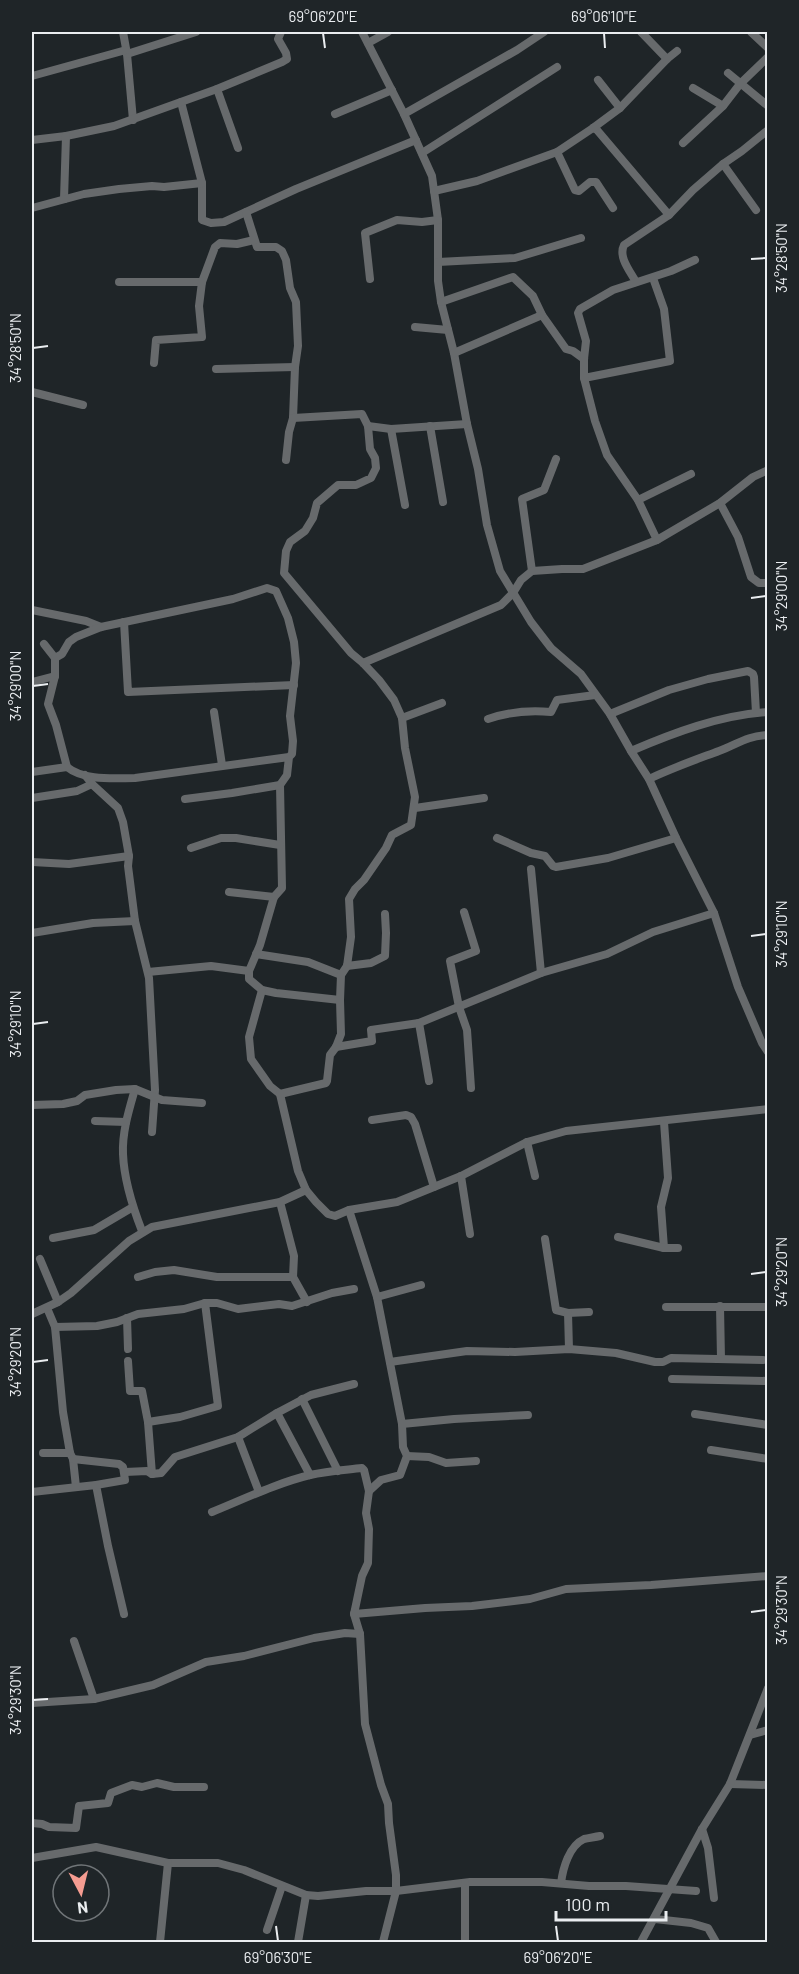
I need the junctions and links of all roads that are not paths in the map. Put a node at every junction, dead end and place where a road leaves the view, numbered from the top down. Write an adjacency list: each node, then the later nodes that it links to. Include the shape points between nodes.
1 (123, 32): 12 (street)
2 (196, 32): 12 (street)
3 (281, 32): 21 (street, via 278,39 287,59)
4 (362, 32): 9 (street)
5 (388, 32): 9 (street)
6 (543, 32): 28 (street)
7 (641, 32): 14 (street)
8 (751, 32): 10 (street)
9 (368, 43): 22 (street)
10 (768, 48)
11 (677, 51): 14 (street)
12 (127, 52): 17 (street); 29 (street)
13 (768, 57): 19 (street)
14 (667, 59): 26 (street)
15 (557, 67): 38 (street)
16 (728, 72): 19 (street)
17 (32, 76)
18 (598, 80): 26 (street)
19 (740, 84): 24 (street); 25 (street)
20 (693, 88): 24 (street)
21 (217, 89): 23 (street); 36 (street)
22 (392, 90): 27 (street); 28 (street)
23 (181, 102): 29 (street); 40 (street)
24 (723, 106): 35 (street)
25 (768, 106)
26 (620, 108): 30 (street)
27 (335, 114)
28 (404, 114): 34 (street)
29 (133, 120): 32 (street)
30 (593, 128): 37 (street); 47 (street)
31 (768, 130): 39 (street)
32 (66, 136): 33 (street); 42 (street)
33 (32, 140)
34 (416, 140): 38 (street); 46 (street)
35 (683, 143)
36 (237, 148)
37 (557, 152): 41 (street, via 477,181); 44 (street, via 575,190 596,182)
38 (422, 153): 41 (street)
39 (723, 164): 45 (street); 47 (street)
40 (202, 183): 42 (street, via 119,189); 46 (street, via 202,220 224,222)
41 (434, 191): 48 (street)
42 (64, 199): 43 (street)
43 (32, 208)
44 (613, 208)
45 (756, 210)
46 (246, 212): 50 (street)
47 (669, 215): 57 (street, via 624,245 623,257)
48 (438, 220): 52 (street); 54 (street, via 397,220 365,233)
49 (581, 238): 52 (street, via 515,258)
50 (254, 240): 56 (street, via 217,244); 65 (street, via 257,247 282,251 286,260 296,302)
51 (695, 260): 53 (street)
52 (438, 262): 58 (street)
53 (653, 278): 57 (street); 67 (street, via 664,309 670,361)
54 (370, 279)
55 (119, 282): 56 (street)
56 (202, 282): 64 (street, via 202,337 156,340)
57 (636, 282): 63 (street, via 580,309 586,341)
58 (441, 302): 59 (street, via 513,277 533,296); 61 (street)
59 (542, 315): 62 (street); 63 (street, via 566,349)
60 (415, 327): 61 (street)
61 (448, 330): 62 (street)
62 (454, 353): 72 (street)
63 (584, 359): 67 (street)
64 (154, 363)
65 (295, 367): 66 (street); 71 (street)
66 (216, 369)
67 (584, 378): 80 (street, via 606,455)
68 (34, 392): 69 (street); 70 (street)
69 (32, 403)
70 (83, 405)
71 (293, 418): 73 (street, via 362,414); 77 (street)
72 (467, 424): 74 (street); 87 (street, via 487,525 500,570)
73 (368, 426): 75 (street); 93 (street, via 375,458 371,478 356,485 338,485 317,502 305,531 290,542 284,573)
74 (430, 426): 75 (street); 81 (street)
75 (391, 429): 83 (street)
76 (556, 459): 85 (street, via 543,490 522,499)
77 (286, 460)
78 (768, 470): 82 (street)
79 (691, 474): 80 (street)
80 (638, 500): 84 (street)
81 (443, 502)
82 (720, 503): 84 (street); 86 (street, via 738,537 751,577)
83 (405, 505)
84 (657, 540): 85 (street, via 583,569)
85 (532, 571): 87 (street)
86 (768, 583)
87 (513, 593): 93 (street, via 487,612); 97 (street, via 551,648 581,674)
88 (32, 610): 90 (street)
89 (124, 622): 90 (street); 96 (street, via 128,692); 96 (street, via 267,588 276,591 294,642)
90 (101, 627): 92 (street, via 76,637)
91 (44, 644): 92 (street)
92 (55, 658): 94 (street)
93 (363, 663): 103 (street, via 394,700)
94 (55, 676): 95 (street); 109 (street, via 48,704)
95 (32, 682)
96 (294, 685): 107 (street)
97 (595, 695): 102 (street); 104 (street, via 557,700 551,712 535,710)
98 (442, 703): 103 (street)
99 (214, 712): 108 (street)
100 (768, 712): 101 (street)
101 (756, 713): 102 (street, via 753,674 748,671 669,690); 106 (street, via 698,726)
102 (610, 714): 106 (street)
103 (402, 718): 118 (street, via 416,797)
104 (488, 719)
105 (768, 735): 112 (street, via 754,735)
106 (631, 752): 112 (street)
107 (289, 757): 108 (street); 114 (street, via 287,775)
108 (222, 765): 111 (street, via 135,778)
109 (67, 767): 110 (street); 111 (street)
110 (32, 772)
111 (85, 775): 113 (street)
112 (649, 779): 120 (street)
113 (92, 784): 117 (street); 123 (street, via 118,808)
114 (280, 785): 115 (street); 121 (street)
115 (185, 798)
116 (484, 798): 118 (street)
117 (32, 800)
118 (414, 808): 134 (street, via 411,825 392,835 349,899 351,937)
119 (497, 838): 120 (street, via 545,856 556,867 608,858)
120 (676, 838): 129 (street)
121 (280, 845): 122 (street, via 221,838); 127 (street, via 282,888)
122 (191, 848)
123 (129, 856): 124 (street, via 69,864); 131 (street)
124 (32, 862)
125 (531, 869): 137 (street)
126 (229, 892): 127 (street)
127 (274, 897): 133 (street)
128 (464, 912): 141 (street, via 476,950 450,960)
129 (714, 913): 137 (street, via 653,932 607,954); 144 (street, via 738,987)
130 (385, 914): 134 (street, via 385,956 371,963)
131 (135, 921): 132 (street); 136 (street)
132 (32, 933)
133 (256, 954): 135 (street); 138 (street, via 308,962)
134 (347, 966): 138 (street)
135 (249, 971): 136 (street, via 211,966); 139 (street, via 249,979)
136 (148, 972): 149 (street)
137 (541, 973): 141 (street)
138 (341, 975): 140 (street)
139 (262, 990): 140 (street); 148 (street, via 249,1037 251,1059)
140 (340, 1000): 143 (street, via 341,1034)
141 (459, 1007): 142 (street); 146 (street, via 467,1030)
142 (419, 1023): 143 (street, via 371,1030 372,1041); 145 (street)
143 (336, 1047): 148 (street, via 330,1055 326,1083)
144 (768, 1052)
145 (429, 1081)
146 (471, 1088)
147 (135, 1089): 149 (street); 151 (street, via 98,1092 63,1104); 155 (street)
148 (280, 1094): 162 (street)
149 (154, 1097): 150 (street); 157 (street)
150 (202, 1103)
151 (32, 1105)
152 (768, 1109): 156 (street)
153 (372, 1120): 161 (street, via 411,1117)
154 (95, 1121): 155 (street)
155 (126, 1122): 164 (street, via 123,1154)
156 (664, 1122): 158 (street, via 566,1131); 171 (street, via 668,1178 661,1207)
157 (152, 1132)
158 (527, 1142): 159 (street); 160 (street)
159 (461, 1176): 161 (street); 167 (street)
160 (535, 1176)
161 (434, 1187): 165 (street, via 397,1202)
162 (306, 1190): 163 (street); 165 (street, via 328,1214 334,1216)
163 (280, 1202): 166 (street); 175 (street, via 294,1256)
164 (133, 1207): 166 (street); 169 (street, via 94,1230)
165 (349, 1210): 178 (street)
166 (142, 1231): 179 (street)
167 (470, 1234)
168 (618, 1237): 171 (street)
169 (53, 1238)
170 (545, 1239): 187 (street, via 556,1310)
171 (664, 1248): 172 (street)
172 (678, 1248)
173 (40, 1259): 179 (street)
174 (138, 1277): 175 (street, via 174,1270 217,1277)
175 (293, 1277): 180 (street)
176 (421, 1285): 178 (street)
177 (354, 1289): 180 (street)
178 (377, 1297): 196 (street)
179 (58, 1302): 185 (street)
180 (308, 1302): 181 (street, via 238,1309)
181 (204, 1303): 189 (street); 204 (street, via 218,1406)
182 (720, 1306): 183 (street); 184 (street); 193 (street)
183 (666, 1307)
184 (768, 1307)
185 (47, 1308): 188 (street); 190 (street)
186 (589, 1312): 187 (street)
187 (568, 1313): 192 (street)
188 (32, 1314)
189 (127, 1318): 190 (street, via 97,1326); 191 (street)
190 (55, 1327): 210 (street, via 63,1412)
191 (128, 1349)
192 (569, 1349): 193 (street, via 656,1362 671,1358); 196 (street, via 467,1351)
193 (721, 1359): 194 (street)
194 (763, 1360)
195 (128, 1361): 204 (street, via 130,1391 142,1391)
196 (390, 1362): 205 (street)
197 (672, 1379): 198 (street)
198 (768, 1381)
199 (354, 1384): 200 (street)
200 (302, 1399): 201 (street); 214 (street)
201 (277, 1413): 207 (street); 217 (street)
202 (695, 1414): 206 (street)
203 (528, 1415): 205 (street)
204 (148, 1422): 216 (street)
205 (402, 1424): 211 (street)
206 (768, 1425)
207 (238, 1437): 216 (street, via 175,1457 161,1473); 222 (street)
208 (711, 1450): 212 (street)
209 (43, 1453): 210 (street)
210 (72, 1456): 215 (street, via 119,1464); 219 (street)
211 (407, 1456): 213 (street, via 452,1463); 220 (street, via 400,1475 381,1480)
212 (768, 1459)
213 (476, 1461)
214 (338, 1471): 217 (street); 220 (street, via 364,1470)
215 (125, 1472): 216 (street); 218 (street, via 124,1480)
216 (152, 1474)
217 (310, 1475): 222 (street)
218 (96, 1485): 219 (street); 225 (street)
219 (76, 1487): 221 (street)
220 (369, 1491): 226 (street, via 368,1563)
221 (32, 1492)
222 (259, 1492): 223 (street)
223 (212, 1512)
224 (768, 1576): 226 (street, via 566,1589 530,1599)
225 (124, 1614)
226 (354, 1614): 227 (street)
227 (360, 1634): 230 (street, via 314,1638 206,1662 153,1685); 247 (street, via 365,1724 388,1804)
228 (74, 1641): 230 (street)
229 (768, 1688): 232 (street)
230 (94, 1700): 231 (street)
231 (32, 1703)
232 (765, 1705): 234 (street)
233 (768, 1730): 234 (street)
234 (750, 1735): 235 (street)
235 (730, 1784): 236 (street); 239 (street)
236 (768, 1785)
237 (204, 1787): 238 (street, via 132,1785 111,1793 108,1803 79,1806 76,1828)
238 (32, 1823)
239 (702, 1829): 246 (street); 250 (street)
240 (600, 1836): 244 (street, via 584,1839 573,1847)
241 (32, 1858): 242 (street, via 96,1848)
242 (168, 1863): 245 (street, via 218,1863); 253 (street)
243 (465, 1883): 244 (street); 247 (street); 256 (street)
244 (561, 1883): 246 (street)
245 (282, 1886): 249 (street); 252 (street)
246 (669, 1888): 248 (street); 251 (street)
247 (396, 1891): 249 (street); 255 (street)
248 (696, 1891)
249 (306, 1895): 254 (street)
250 (714, 1898)
251 (655, 1918): 257 (street); 258 (street, via 708,1928)
252 (267, 1930)
253 (160, 1942)
254 (298, 1942)
255 (383, 1942)
256 (465, 1942)
257 (645, 1942)
258 (716, 1942)

